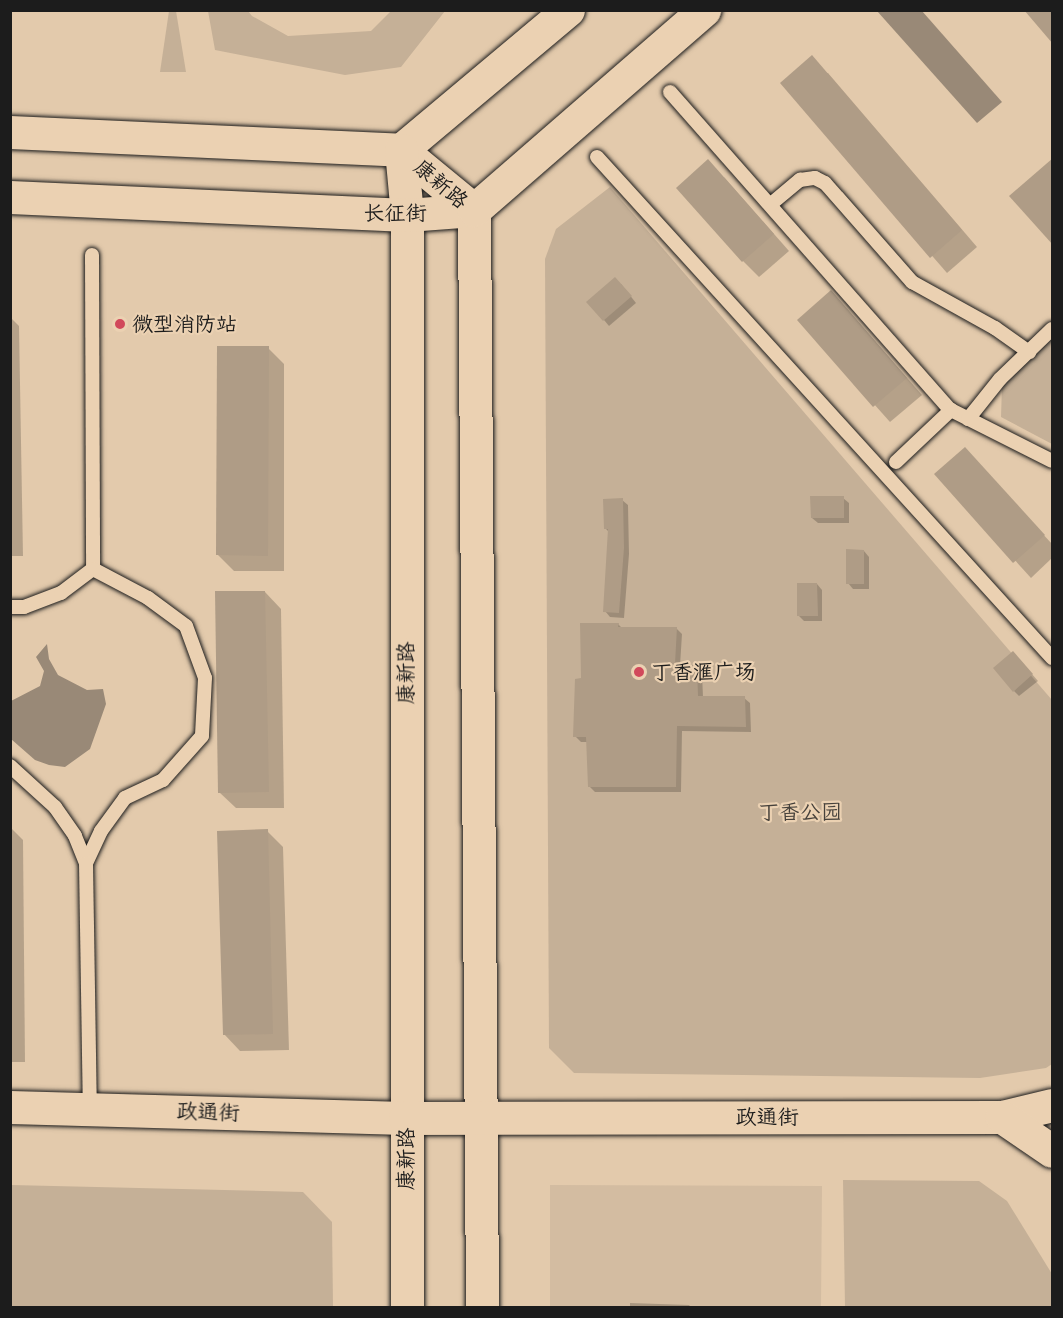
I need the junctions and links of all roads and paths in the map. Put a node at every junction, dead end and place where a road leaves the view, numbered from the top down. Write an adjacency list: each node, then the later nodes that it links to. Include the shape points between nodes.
1 (568, 10): 5 (main road)
2 (704, 10): 9 (main road)
3 (670, 92): 8 (lane)
4 (10, 132): 5 (main road)
5 (401, 150): 9 (main road, 康新路); 10 (main road, 康新路)
6 (597, 157): 20 (lane)
7 (10, 197): 10 (main road, 长征街)
8 (771, 204): 13 (lane, via 800,180 815,178 825,183 912,282); 14 (lane)
9 (474, 210): 10 (main road, 长征街); 28 (main road, 康新路)
10 (407, 215): 27 (main road, 康新路)
11 (92, 255): 18 (lane)
12 (1053, 330): 13 (lane)
13 (1029, 352): 15 (lane, via 1000,379)
14 (951, 410): 15 (lane); 17 (lane)
15 (968, 419): 16 (lane)
16 (1053, 461)
17 (896, 462)
18 (93, 569): 19 (lane, via 61,593 24,607); 22 (lane, via 148,598 186,626 205,678 202,736 163,780 125,798 101,831)
19 (10, 607)
20 (1053, 658)
21 (10, 766): 22 (lane, via 55,807 75,836)
22 (86, 863): 25 (lane)
23 (1053, 1105): 26 (main road, 政通街)
24 (10, 1107): 25 (main road, 政通街)
25 (90, 1109): 27 (main road, 政通街)
26 (1002, 1117): 28 (main road, 政通街); 29 (main road)
27 (405, 1118): 28 (main road, 政通街); 30 (main road, 康新路)
28 (481, 1118): 31 (main road, 康新路)
29 (1053, 1151)
30 (407, 1308)
31 (482, 1308)

